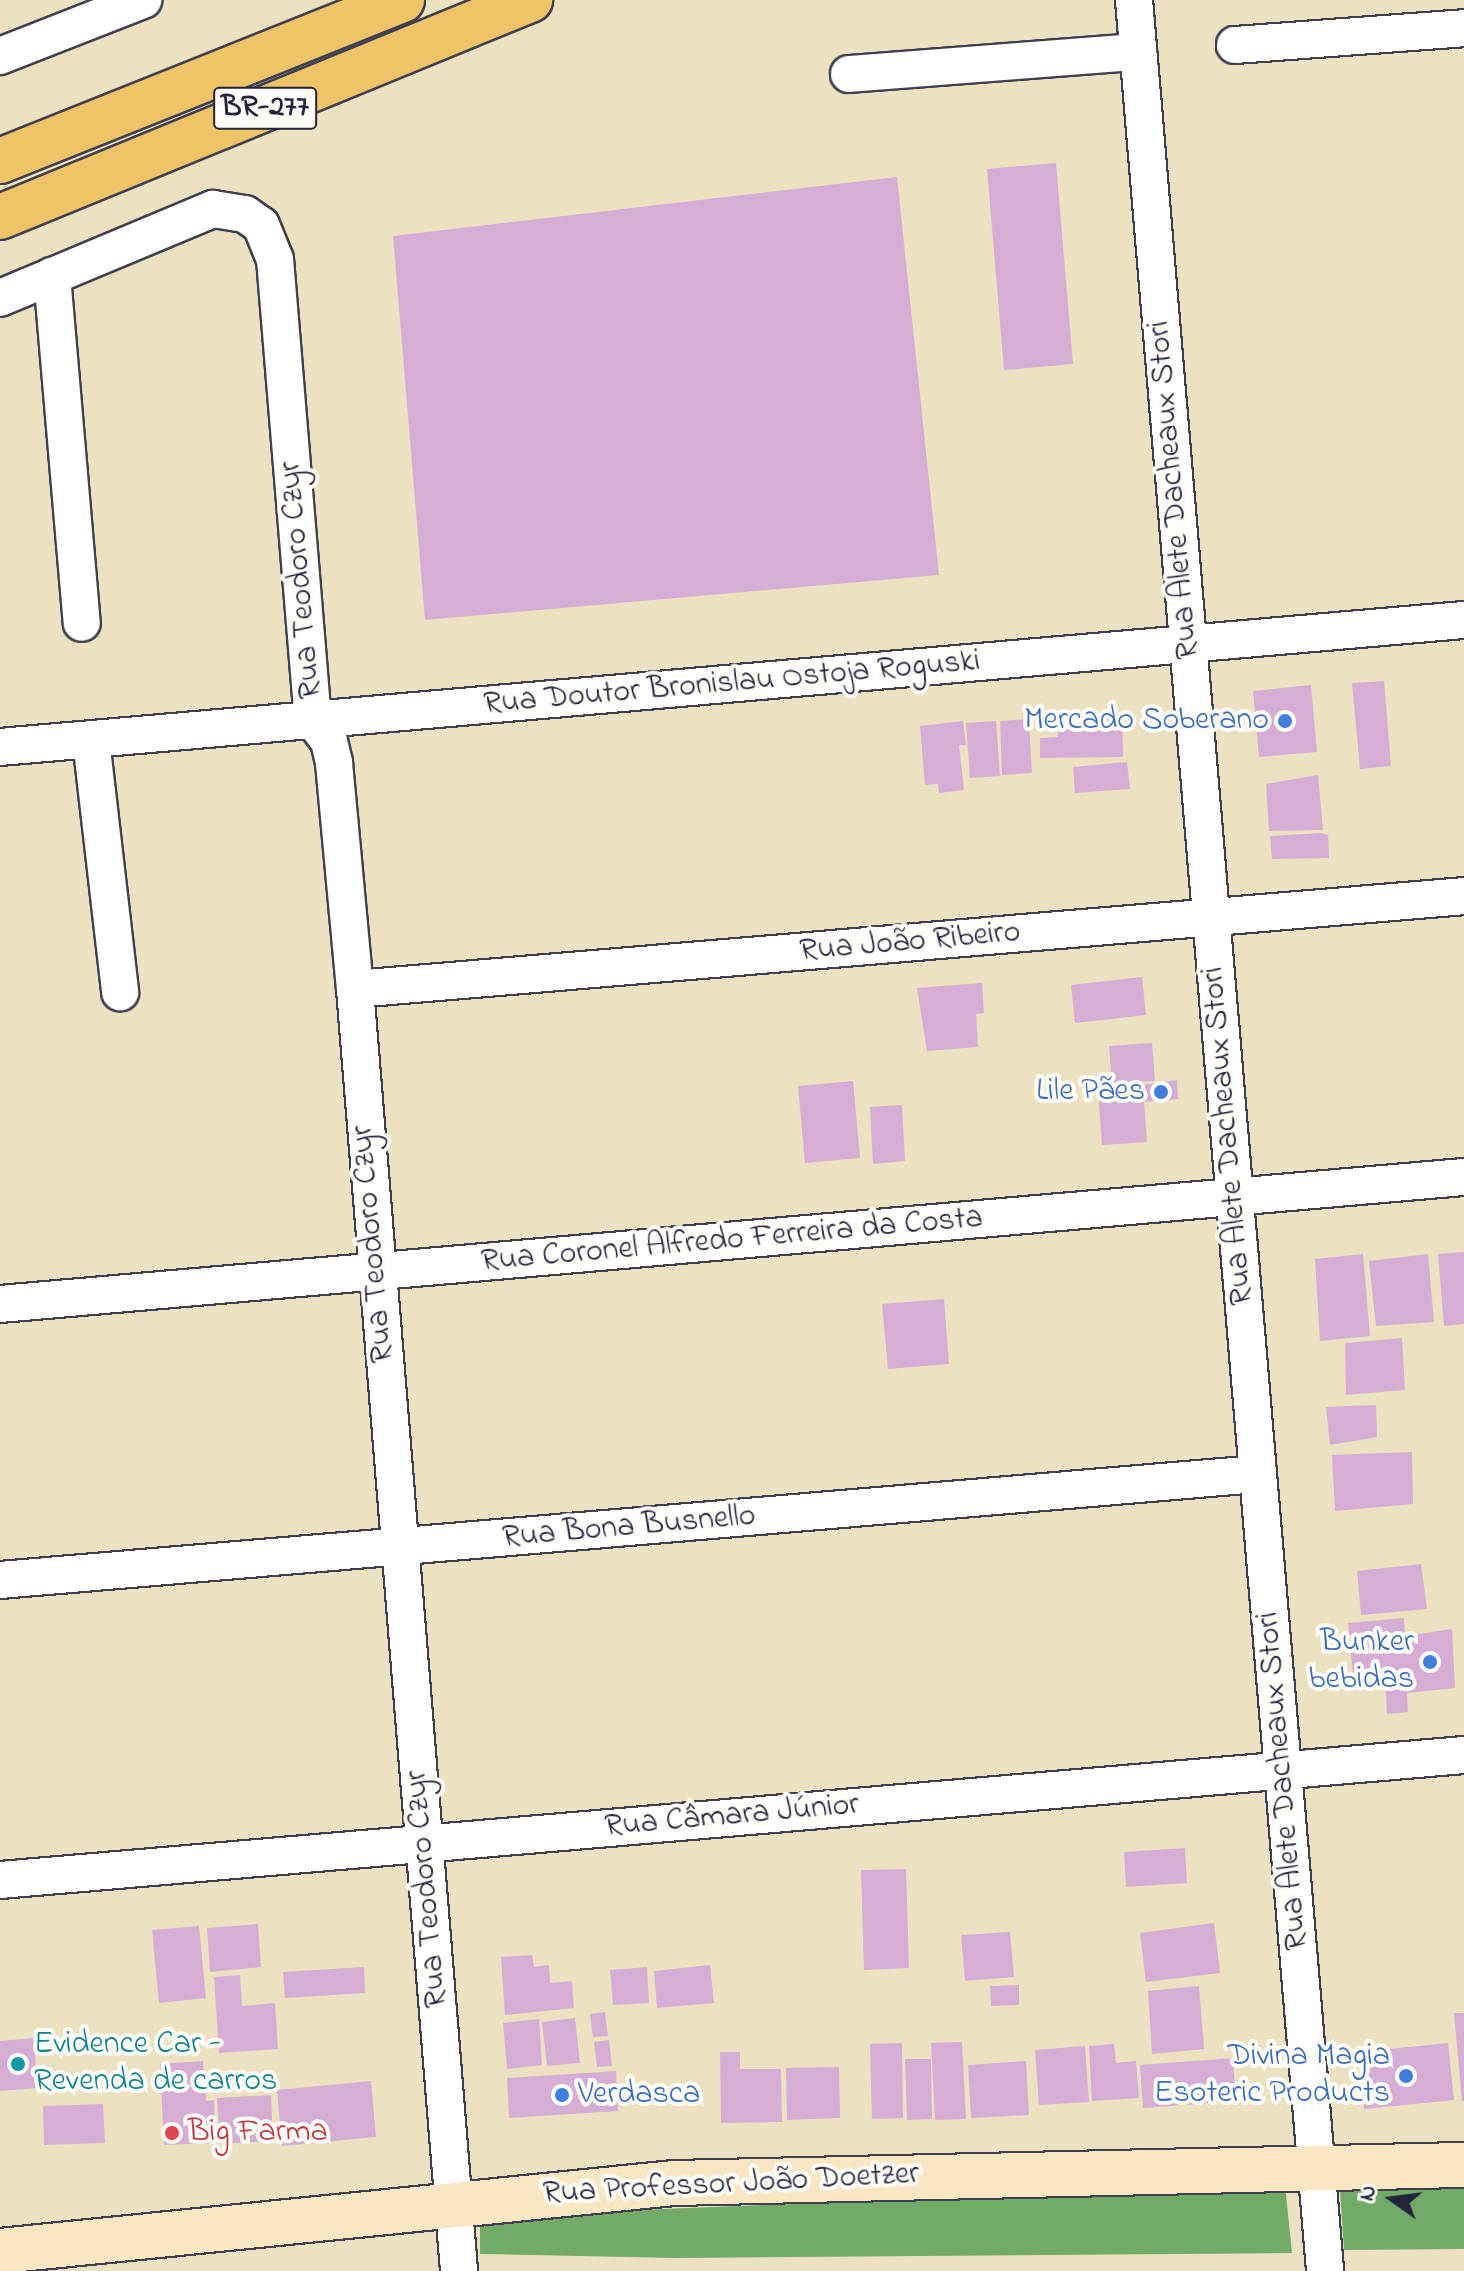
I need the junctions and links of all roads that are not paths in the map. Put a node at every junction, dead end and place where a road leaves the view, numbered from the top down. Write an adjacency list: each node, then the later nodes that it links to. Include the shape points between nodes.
1 (143, 0): 8 (street)
2 (402, 0): 10 (highway, BR-277)
3 (530, 0): 11 (highway, BR-277)
4 (1134, 0): 7 (street, Rua Alete Dacheaux Stori)
5 (1464, 28): 6 (street)
6 (1235, 45)
7 (1138, 52): 9 (street); 16 (street, Rua Alete Dacheaux Stori)
8 (0, 56)
9 (849, 74)
10 (0, 161)
11 (0, 217)
12 (52, 276): 13 (street); 15 (street); 17 (street, Rua Teodoro Czyr, via 213,209 245,214 261,225 275,259)
13 (0, 298)
14 (1464, 620): 16 (street, Rua Doutor Bronislau Ostoja Roguski)
15 (82, 623)
16 (1188, 644): 17 (street, Rua Doutor Bronislau Ostoja Roguski); 21 (street, Rua Alete Dacheaux Stori)
17 (313, 720): 18 (street, Rua Doutor Bronislau Ostoja Roguski); 22 (street, Rua Teodoro Czyr, via 329,741 334,763)
18 (91, 740): 19 (street, Rua Doutor Bronislau Ostoja Roguski); 23 (street)
19 (0, 747)
20 (1464, 896): 21 (street, Rua João Ribeiro)
21 (1211, 918): 22 (street, Rua João Ribeiro); 25 (street, Rua Alete Dacheaux Stori)
22 (355, 989): 26 (street, Rua Teodoro Czyr)
23 (120, 992)
24 (1464, 1177): 25 (street, Rua Coronel Alfredo Ferreira da Costa)
25 (1235, 1197): 26 (street, Rua Coronel Alfredo Ferreira da Costa); 28 (street, Rua Alete Dacheaux Stori)
26 (377, 1271): 27 (street, Rua Coronel Alfredo Ferreira da Costa); 29 (street, Rua Teodoro Czyr)
27 (0, 1304)
28 (1258, 1474): 29 (street, Rua Bona Busnello); 32 (street, Rua Alete Dacheaux Stori)
29 (399, 1546): 30 (street, Rua Bona Busnello); 33 (street, Rua Teodoro Czyr)
30 (0, 1580)
31 (1464, 1755): 32 (street, Rua Câmara Júnior)
32 (1283, 1771): 33 (street, Rua Câmara Júnior); 36 (street, Rua Alete Dacheaux Stori)
33 (424, 1844): 34 (street, Rua Câmara Júnior); 37 (street, Rua Teodoro Czyr)
34 (0, 1880)
35 (1464, 2165): 36 (main road, Rua Professor João Doetzer)
36 (1317, 2169): 37 (main road, Rua Professor João Doetzer, via 748,2179); 40 (street, Rua Alete Dacheaux Stori)
37 (454, 2202): 38 (main road, Rua Professor João Doetzer); 39 (street, Rua Teodoro Czyr)
38 (0, 2251)
39 (459, 2271)
40 (1325, 2271)

